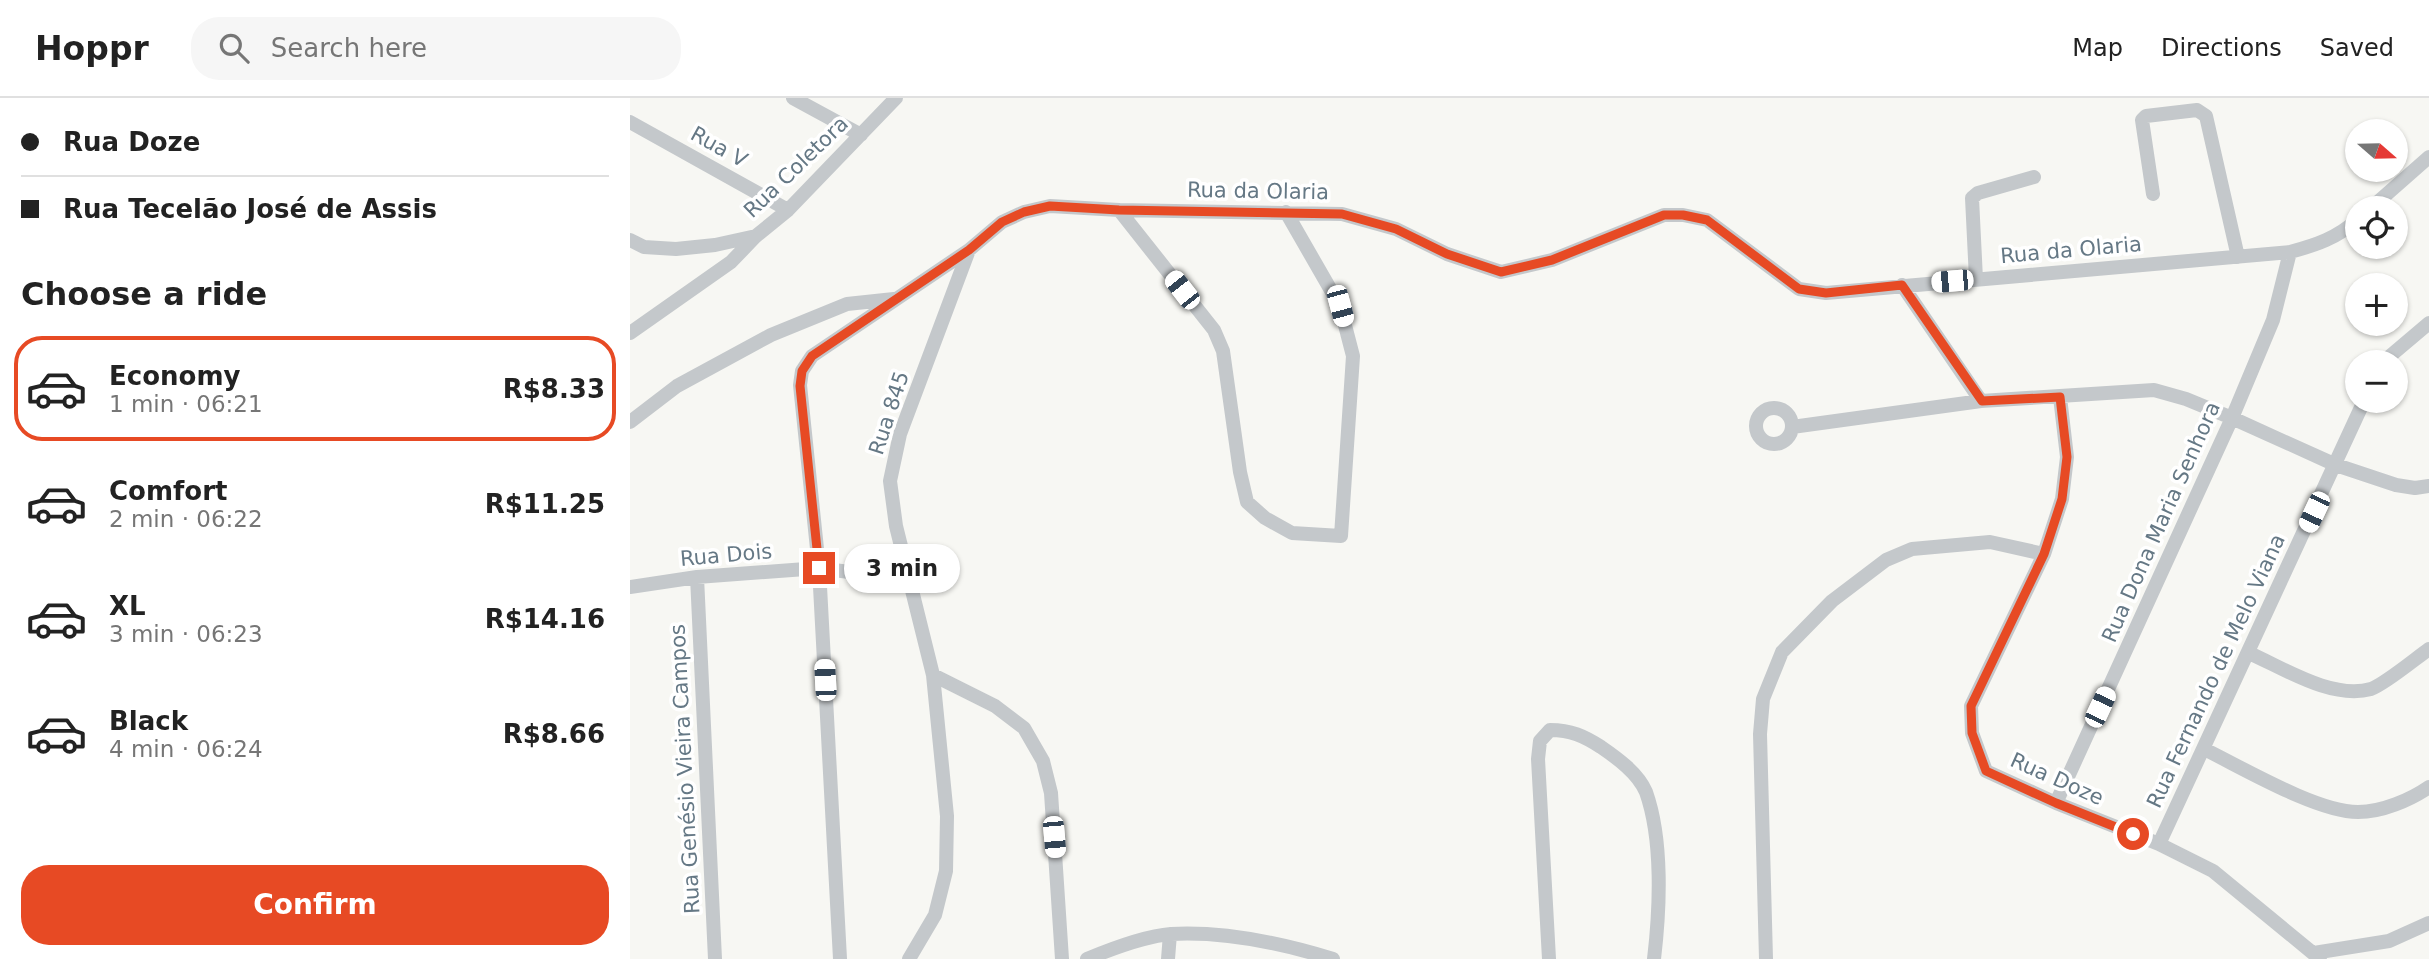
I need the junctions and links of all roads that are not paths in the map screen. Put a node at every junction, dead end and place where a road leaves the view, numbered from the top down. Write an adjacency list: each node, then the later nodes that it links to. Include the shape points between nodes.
1 (793, 98): 4 (street)
2 (896, 98): 4 (street, Rua Coletora)
3 (630, 122): 9 (street, Rua V)
4 (861, 135): 9 (street, Rua Coletora)
5 (2429, 157): 8 (street)
6 (2034, 177): 18 (street, via 1974,194)
7 (2153, 194): 17 (street, via 2142,120 2202,112)
8 (2385, 196)
9 (788, 210): 13 (street, Rua Coletora)
10 (1119, 210): 11 (street, Rua da Olaria); 11 (street, via 1214,330 1223,351 1247,502 1292,533 1341,536 1353,356 1340,306); 15 (street, Rua da Olaria, via 1050,206 1024,212 1002,222)
11 (1286, 212): 19 (street, Rua da Olaria, via 1342,214 1396,229 1447,254 1501,272 1552,260 1664,215 1683,215 1707,220 1799,289 1826,293)
12 (2345, 231): 16 (street, Rua da Olaria)
13 (756, 236): 14 (street, Rua Coletora, via 676,249 643,247); 22 (street, via 731,262)
14 (630, 240)
15 (969, 250): 20 (street, Rua da Olaria); 35 (street, Rua 845, via 900,434 890,481)
16 (2290, 252): 17 (street, Rua da Olaria); 27 (street, Rua Dona Maria Senhora, via 2273,320)
17 (2238, 257): 18 (street, Rua da Olaria)
18 (1976, 279): 19 (street, Rua da Olaria)
19 (1902, 285): 25 (street)
20 (897, 299): 28 (street, via 847,304 771,335 677,386); 33 (street, Rua da Olaria, via 812,356 802,371)
21 (2429, 323): 23 (street)
22 (630, 333)
23 (2397, 350)
24 (2060, 397): 25 (street); 27 (street, via 2154,390); 32 (street, via 2067,457 2062,499)
25 (1982, 401): 29 (street)
26 (2359, 413): 30 (street, Rua Fernando de Melo Viana)
27 (2232, 418): 30 (street); 42 (street, Rua Dona Maria Senhora)
28 (630, 422)
29 (1792, 426)
30 (2336, 465): 31 (street, via 2396,485); 38 (street, Rua Fernando de Melo Viana)
31 (2429, 486)
32 (2044, 554): 42 (street, Rua Doze, via 1971,706 1972,733 1986,771); 56 (street, via 1990,542 1912,549 1886,560 1832,601 1782,652 1763,699 1760,734)
33 (819, 568): 34 (street, Rua Dois); 35 (street, Rua Dois); 48 (street)
34 (698, 577): 36 (street, Rua Dois); 47 (street, Rua Genésio Vieira Campos)
35 (909, 580): 39 (street, Rua 845)
36 (630, 587)
37 (2429, 649): 38 (street, via 2373,688 2351,691 2331,690)
38 (2249, 653): 40 (street, Rua Fernando de Melo Viana)
39 (933, 675): 49 (street, Rua 845, via 947,816 946,871 935,915); 50 (street, via 995,706 1024,728 1043,761 1051,793)
40 (2204, 749): 41 (street, via 2333,809 2360,813 2392,806); 43 (street, Rua Fernando de Melo Viana)
41 (2429, 787)
42 (2056, 803): 43 (street, Rua Doze)
43 (2159, 845): 46 (street, Rua Doze, via 2213,871)
44 (2429, 923): 46 (street, via 2389,941)
45 (1170, 934): 51 (street); 52 (street); 53 (street, via 1244,938)
46 (2317, 956)
47 (715, 959)
48 (840, 959)
49 (908, 959)
50 (1062, 959)
51 (1087, 959)
52 (1168, 959)
53 (1333, 959)
54 (1549, 959): 55 (street, via 1538,759 1540,741 1550,730 1583,736 1622,761 1645,790 1658,879)
55 (1654, 959)
56 (1766, 959)

